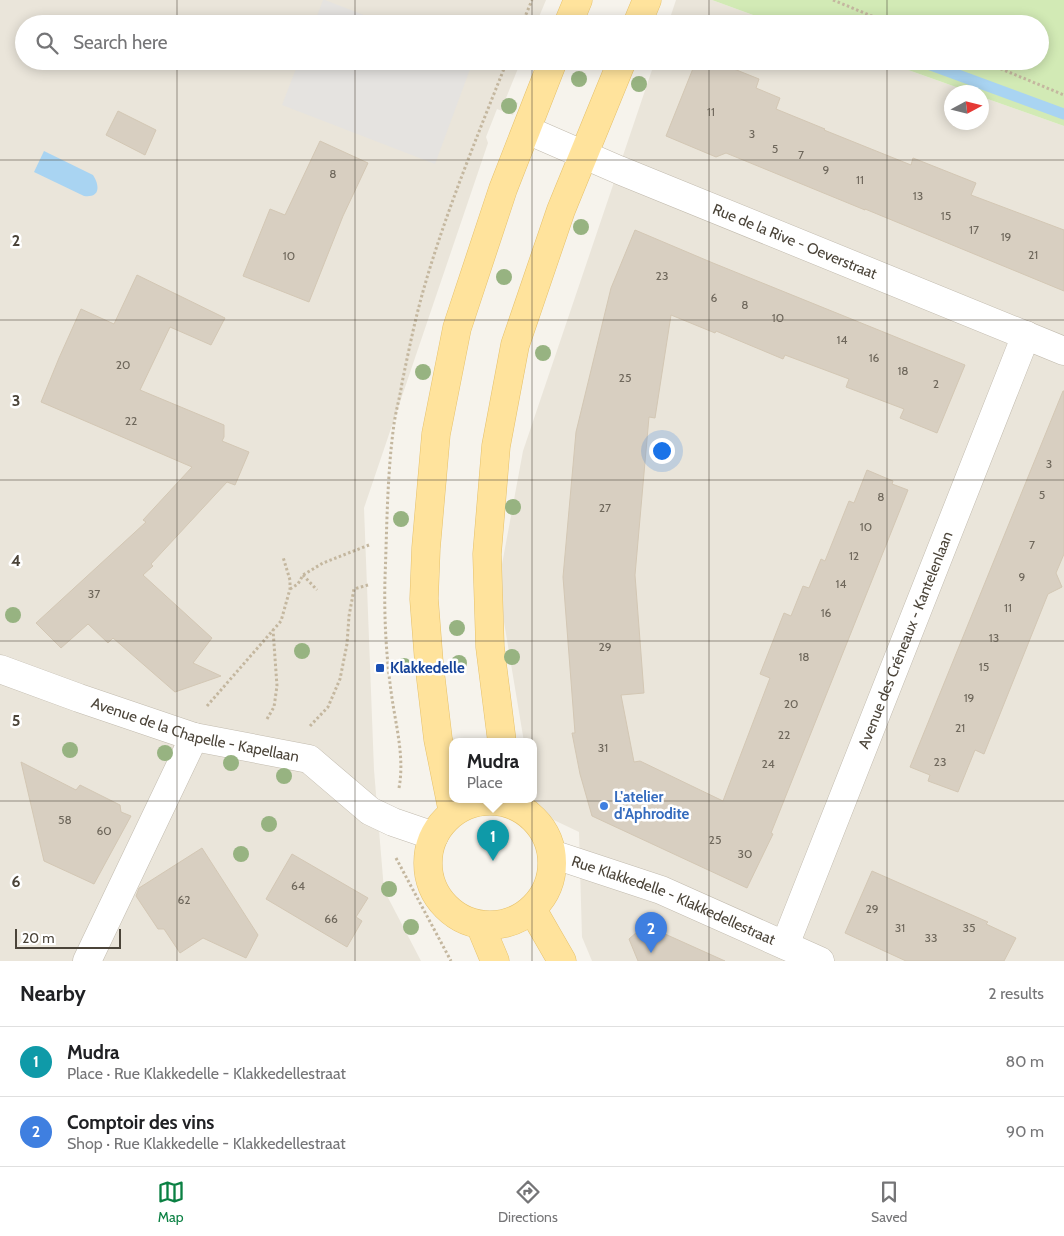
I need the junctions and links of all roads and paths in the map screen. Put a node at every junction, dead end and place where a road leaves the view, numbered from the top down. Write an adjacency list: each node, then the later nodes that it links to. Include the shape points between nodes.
1 (532, 0): 5 (path)
2 (578, 0): 6 (main road)
3 (647, 0): 7 (main road)
4 (833, 0): 8 (path)
5 (526, 15)
6 (572, 15)
7 (641, 15)
8 (869, 15)
9 (550, 70): 13 (main road)
10 (618, 70): 14 (main road)
11 (1004, 70): 12 (path)
12 (1064, 95)
13 (527, 130): 14 (street, Rue de la Rive - Oeverstraat); 30 (main road, via 503,189 457,328 436,434 424,599 438,739)
14 (584, 155): 15 (street, Rue de la Rive - Oeverstraat); 29 (main road, via 561,210 516,345 496,446 487,554 490,647)
15 (1026, 335): 16 (street, Rue de la Rive - Oeverstraat); 40 (street, Avenue des Créneaux - Kantelenlaan)
16 (1064, 351)
17 (369, 545): 19 (path, via 323,563)
18 (283, 556): 21 (path)
19 (303, 575): 21 (path); 22 (path)
20 (368, 585): 27 (path, via 354,589 340,678 328,707)
21 (290, 589): 23 (path, via 281,621)
22 (317, 590)
23 (273, 629): 25 (path); 26 (path, via 277,686 274,707)
24 (0, 668): 28 (street, Avenue de la Chapelle - Kapellaan)
25 (205, 708)
26 (262, 725)
27 (305, 731)
28 (194, 737): 35 (street, Avenue de la Chapelle - Kapellaan, via 310,759 370,811); 41 (street)
29 (501, 738)
30 (449, 793)
31 (451, 803): 34 (main road)
32 (474, 803): 34 (main road)
33 (511, 803): 37 (main road, via 537,822 547,837)
34 (453, 813): 36 (main road)
35 (393, 822): 36 (street, Avenue de la Chapelle - Kapellaan); 42 (path, via 390,840 393,852)
36 (434, 836): 39 (main road, via 428,862 430,880 437,896 449,910)
37 (552, 854): 38 (main road, via 548,887); 40 (street, Rue Klakkedelle - Klakkedellestraat, via 661,890)
38 (532, 909): 39 (main road, via 505,924); 44 (main road)
39 (480, 925): 43 (main road)
40 (785, 945): 45 (street, Rue Klakkedelle - Klakkedellestraat)
41 (87, 961)
42 (451, 961)
43 (495, 961)
44 (562, 961)
45 (820, 961)

